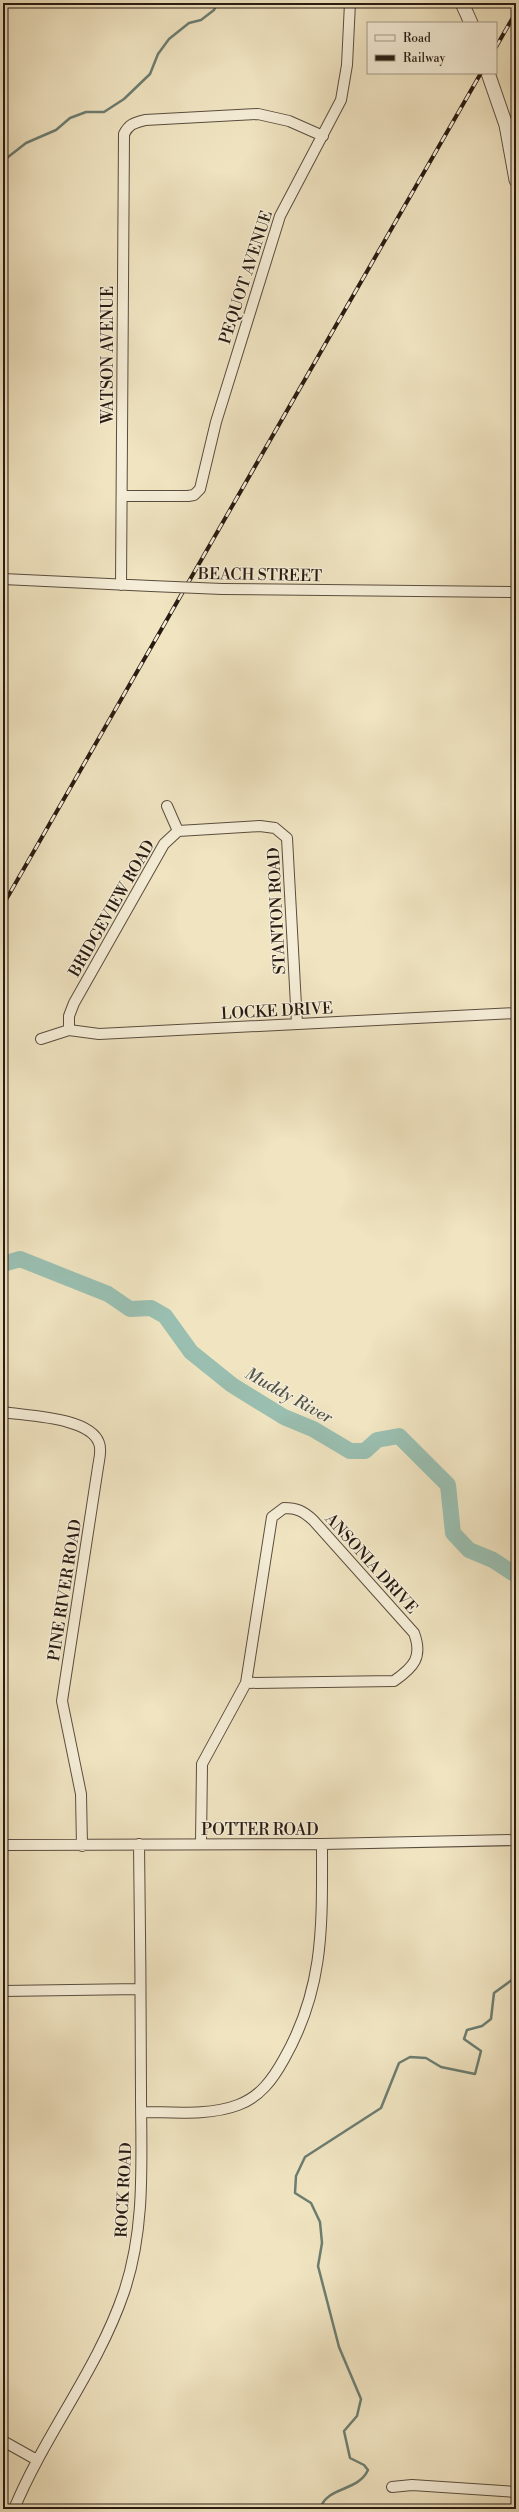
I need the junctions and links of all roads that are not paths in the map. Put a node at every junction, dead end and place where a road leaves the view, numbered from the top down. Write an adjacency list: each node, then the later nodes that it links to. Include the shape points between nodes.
1 (350, 3): 6 (street, PEQUOT AVENUE, via 341,100)
2 (462, 3): 3 (street)
3 (471, 22)
4 (488, 74): 5 (street)
5 (511, 124): 7 (street)
6 (323, 136): 8 (street, PEQUOT AVENUE, via 280,216 216,422 200,488 194,495 188,496); 8 (street, WATSON AVENUE, via 289,121 258,114 144,120 127,127 123,143)
7 (516, 180)
8 (122, 496): 10 (street, WATSON AVENUE)
9 (3, 579): 10 (street, BEACH STREET)
10 (120, 584): 11 (street, BEACH STREET, bridge, via 222,589)
11 (516, 592)
12 (167, 806): 13 (street)
13 (178, 831): 15 (street, STANTON ROAD, via 260,826 275,828 287,838); 16 (street, BRIDGEVIEW ROAD, via 164,844 74,1003 69,1016)
14 (516, 1013): 15 (street, LOCKE DRIVE)
15 (297, 1024): 16 (street, LOCKE DRIVE, via 99,1034)
16 (69, 1030): 17 (street, LOCKE DRIVE)
17 (41, 1039)
18 (3, 1412): 25 (street, PINE RIVER ROAD, via 79,1424 91,1432 99,1443 99,1462 62,1701 81,1794)
19 (246, 1682): 19 (street, ANSONIA DRIVE, via 272,1517 284,1508 295,1508 313,1520 414,1633 418,1643 417,1654 412,1668 394,1681); 21 (street, ANSONIA DRIVE, via 202,1764)
20 (516, 1840): 23 (street, POTTER ROAD)
21 (201, 1843): 22 (street, POTTER ROAD); 23 (street, POTTER ROAD)
22 (139, 1844): 25 (street, POTTER ROAD); 26 (street, ROCK ROAD)
23 (322, 1844): 28 (street, via 322,1927 315,1983 295,2040 273,2080 257,2095 239,2105 219,2110)
24 (3, 1845): 25 (street, POTTER ROAD)
25 (82, 1846)
26 (140, 1989): 27 (street); 28 (street, ROCK ROAD)
27 (3, 1991)
28 (142, 2112): 30 (street, ROCK ROAD, via 140,2215 134,2256 124,2291 112,2324)
29 (3, 2441): 30 (street)
30 (37, 2460): 33 (street, ROCK ROAD)
31 (392, 2487): 32 (street, via 412,2485)
32 (516, 2492)
33 (14, 2509)

